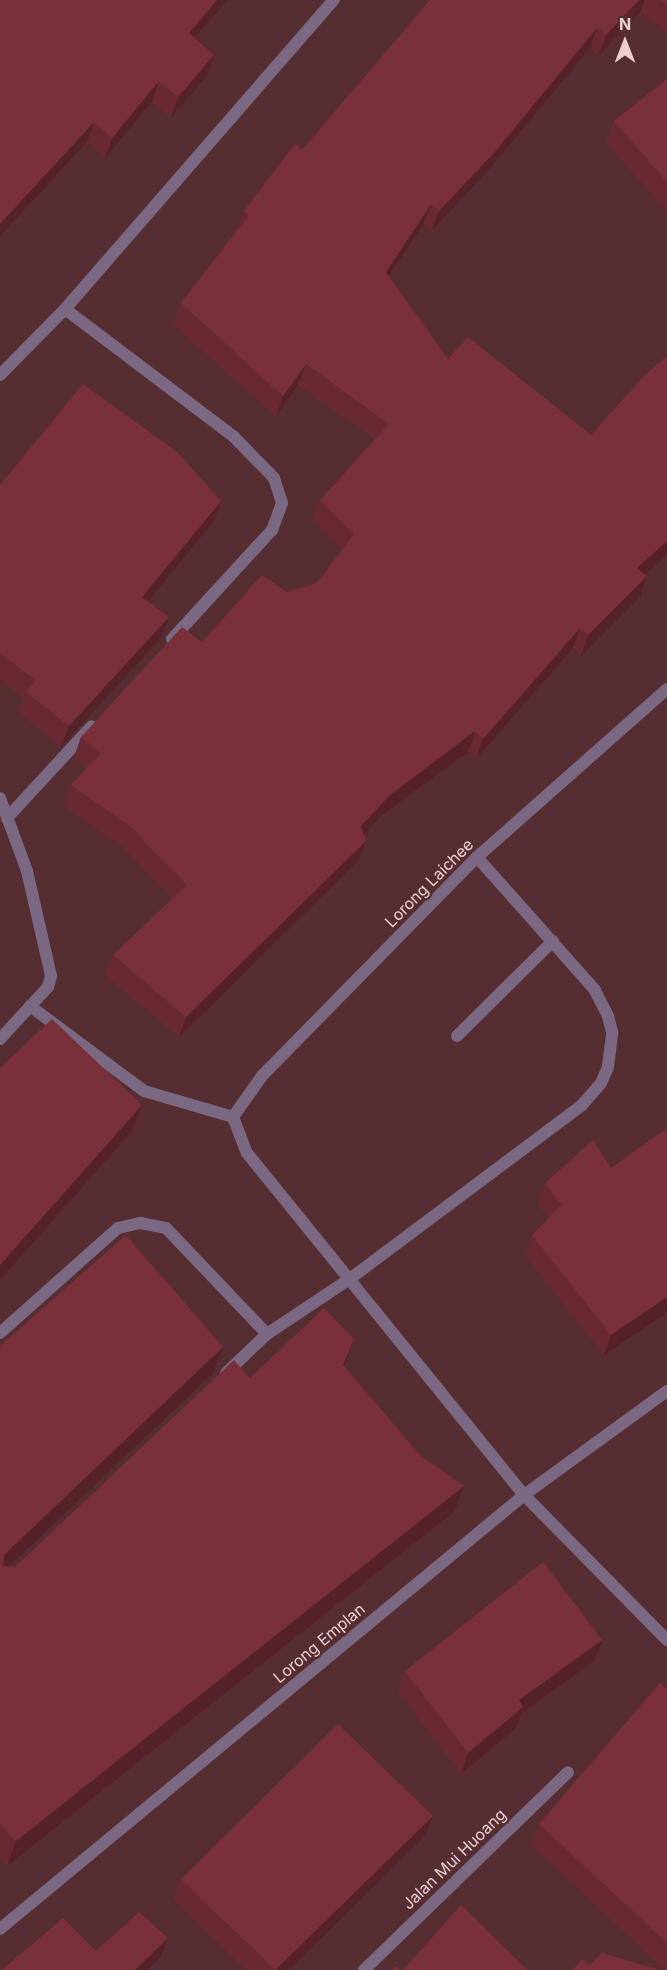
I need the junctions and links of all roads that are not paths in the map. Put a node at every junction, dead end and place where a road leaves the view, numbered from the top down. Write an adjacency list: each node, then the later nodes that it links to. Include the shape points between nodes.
1 (334, 0): 2 (street)
2 (66, 309): 3 (street); 4 (street, via 251,453 274,478 282,503 272,530)
3 (0, 375)
4 (160, 652)
5 (667, 689): 9 (street, Lorong Laichee)
6 (104, 714): 8 (street)
7 (0, 798): 8 (street)
8 (7, 818): 11 (street, via 27,871 50,963 48,987)
9 (477, 857): 10 (street); 14 (street, Lorong Laichee, via 262,1076)
10 (554, 940): 12 (street); 15 (street, via 595,990 608,1016 611,1051 601,1083 582,1105)
11 (30, 1006): 13 (street); 14 (street, via 144,1091)
12 (457, 1036)
13 (0, 1039)
14 (233, 1117): 15 (street, via 247,1153)
15 (351, 1278): 17 (street); 20 (street)
16 (0, 1333): 17 (street, via 118,1228 140,1224 166,1228)
17 (267, 1334): 18 (street)
18 (216, 1383)
19 (667, 1391): 20 (street, Lorong Emplan)
20 (524, 1495): 21 (street); 23 (street, Lorong Emplan)
21 (667, 1640)
22 (568, 1772): 24 (street, Jalan Mui Huoang)
23 (0, 1929)
24 (364, 1970)

